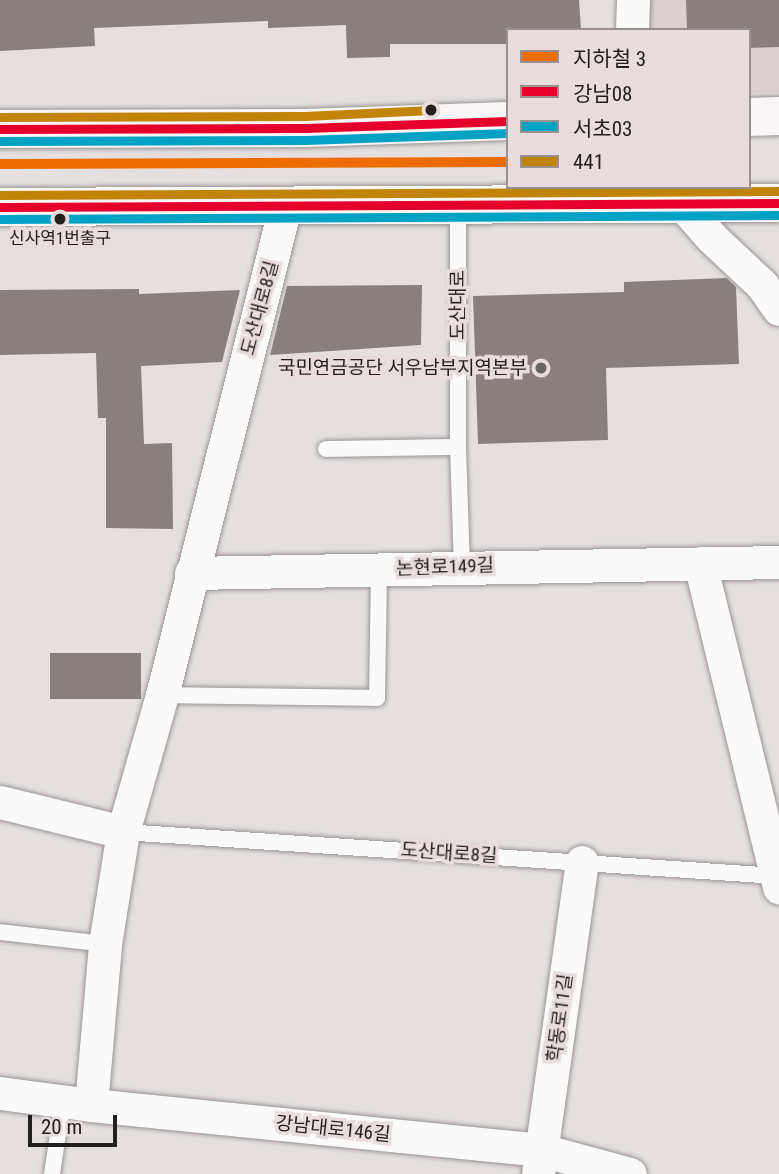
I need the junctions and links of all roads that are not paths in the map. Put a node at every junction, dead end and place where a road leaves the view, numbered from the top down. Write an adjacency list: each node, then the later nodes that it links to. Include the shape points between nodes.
1 (633, 0): 2 (street)
2 (632, 28)
3 (779, 116): 4 (main road)
4 (751, 117)
5 (506, 121): 6 (main road, via 305,128)
6 (0, 129)
7 (629, 196): 8 (main road); 10 (main road)
8 (681, 196): 9 (main road); 13 (street, via 712,238 762,285)
9 (779, 204)
10 (458, 205): 12 (main road); 14 (lane, 도산대로)
11 (0, 207): 12 (main road)
12 (285, 207): 20 (street, 도산대로8길)
13 (779, 309)
14 (458, 447): 15 (lane); 18 (lane, 도산대로)
15 (326, 449)
16 (779, 562): 17 (street, 논현로149길)
17 (700, 563): 18 (street, 논현로149길); 25 (street)
18 (462, 566): 19 (street, 논현로149길)
19 (379, 569): 20 (street, 논현로149길); 21 (lane, via 377,698)
20 (191, 573): 21 (street, 도산대로8길)
21 (162, 695): 23 (street, 도산대로8길)
22 (0, 802): 23 (street, 도산대로8길)
23 (123, 832): 24 (lane, 도산대로8길); 27 (street, 도산대로8길)
24 (582, 862): 25 (lane, 도산대로8길); 30 (street, 학동로11길)
25 (778, 882)
26 (0, 932): 27 (lane)
27 (106, 944): 29 (street, 도산대로8길)
28 (0, 1093): 29 (street, 강남대로146길)
29 (77, 1103): 30 (street, 강남대로146길); 31 (lane)
30 (539, 1162): 32 (street, 강남대로146길)
31 (52, 1174)
32 (629, 1174)

